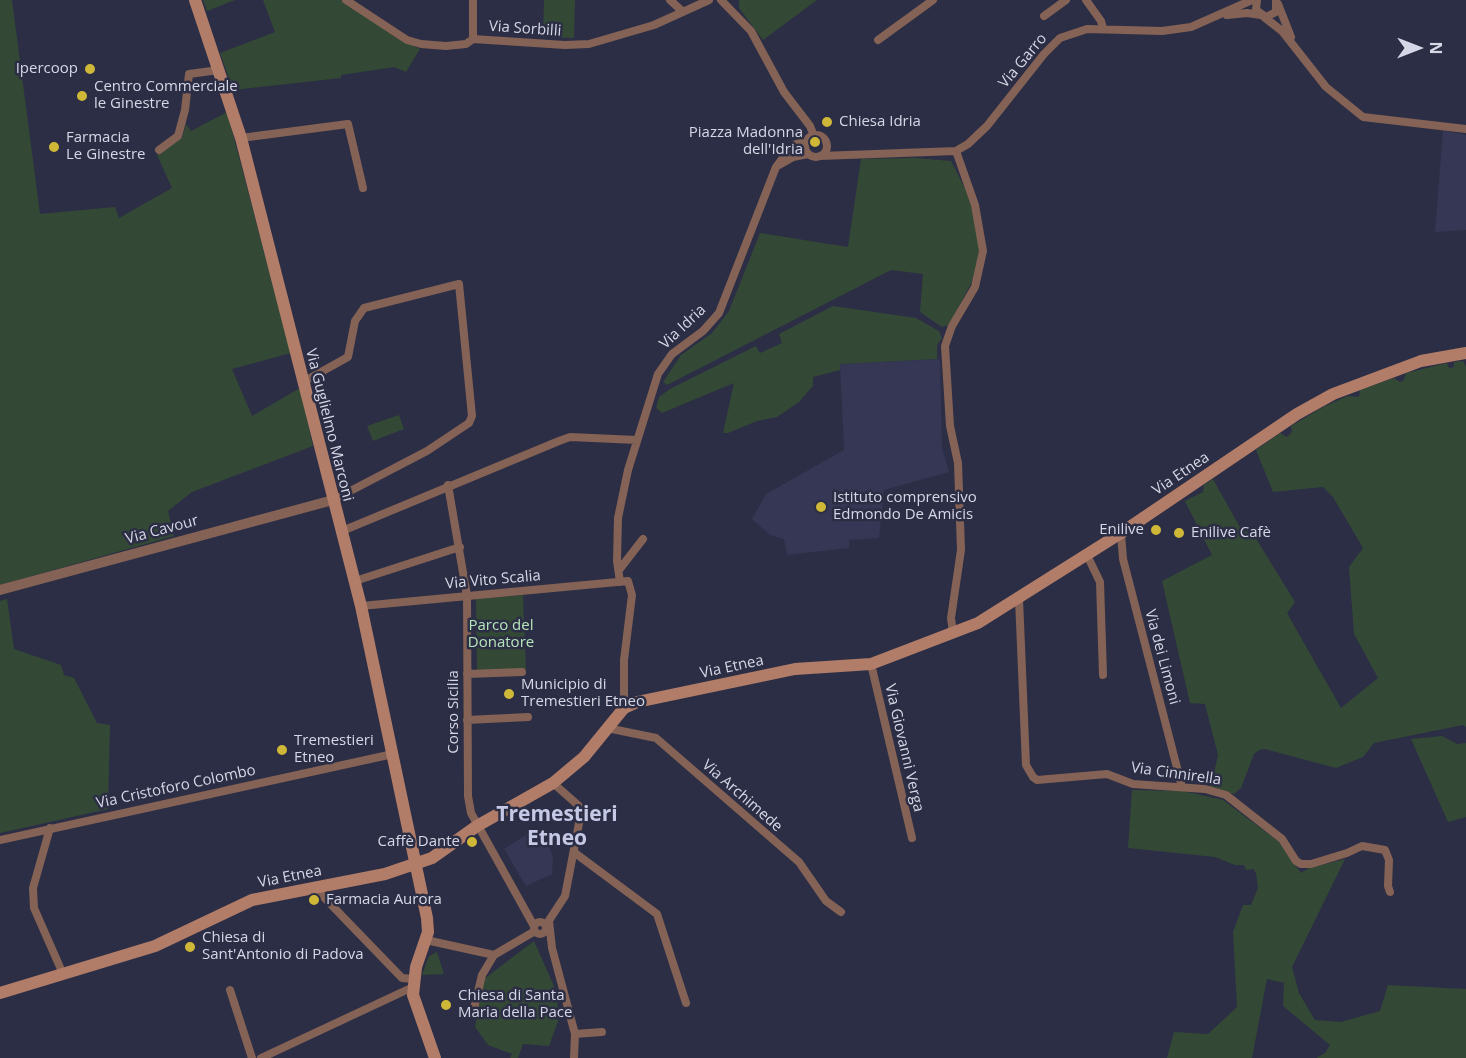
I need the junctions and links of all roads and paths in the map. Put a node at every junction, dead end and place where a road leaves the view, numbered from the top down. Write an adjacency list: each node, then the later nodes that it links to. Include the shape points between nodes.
1 (195, 0): 21 (main road, Via Guglielmo Marconi)
2 (346, 0): 18 (street, Via Sorbilli, via 407,40 421,44 466,44)
3 (473, 0): 18 (street)
4 (670, 0): 13 (street)
5 (709, 0): 13 (street, Via Sorbilli)
6 (722, 0): 24 (street, via 751,31 784,92 810,126)
7 (933, 0): 19 (street)
8 (1066, 0): 14 (street)
9 (1086, 0): 17 (street)
10 (1252, 0): 15 (street)
11 (1257, 0): 16 (street, via 1256,8)
12 (1277, 1): 16 (street, via 1275,13); 20 (street)
13 (682, 11): 18 (street, Via Sorbilli, via 641,29 589,44)
14 (1044, 16)
15 (1220, 16): 16 (street); 17 (street, Via Garro, via 1176,30)
16 (1262, 16): 20 (street, via 1275,24)
17 (1103, 28): 27 (street, Via Garro, via 1069,34 1053,44 987,126)
18 (473, 39)
19 (878, 40)
20 (1294, 46): 22 (street, via 1326,87 1363,117)
21 (219, 70): 23 (main road, Via Guglielmo Marconi); 26 (street, via 189,74 178,136)
22 (1466, 129)
23 (241, 138): 32 (street, via 348,124); 34 (main road, Via Guglielmo Marconi)
24 (810, 138): 25 (street, via 823,139); 29 (street, via 805,148); 31 (street, Via Idria, via 796,144)
25 (826, 145): 28 (street, via 839,151); 30 (street)
26 (159, 150)
27 (956, 151): 28 (street); 50 (street, via 975,205 983,251 975,287 945,346 950,426 958,463 961,550 951,618)
28 (865, 153): 30 (street)
29 (808, 154): 30 (street); 31 (street)
30 (820, 156)
31 (776, 167): 35 (street, Via Idria, via 726,300 711,322 664,363)
32 (363, 188)
33 (1466, 353): 39 (main road, Via Etnea, via 1421,361 1333,394 1297,414)
34 (303, 382): 37 (main road, Via Guglielmo Marconi); 37 (street, via 348,357 355,321 364,308 459,284 472,416 469,423 427,451)
35 (637, 440): 36 (street, via 570,437); 43 (street, Via Idria, via 618,518)
36 (448, 485): 38 (street); 41 (street, Corso Sicilia)
37 (333, 500): 38 (main road, Via Guglielmo Marconi); 46 (street, Via Cavour)
38 (342, 531): 44 (main road, Via Guglielmo Marconi)
39 (1121, 533): 42 (main road, Via Etnea); 61 (street, Via dei Limoni, via 1123,559)
40 (643, 539): 43 (street)
41 (460, 547): 44 (street); 47 (street, Corso Sicilia)
42 (1087, 555): 48 (main road, Via Etnea); 54 (street, via 1100,582)
43 (619, 570): 45 (street, Via Idria)
44 (355, 581): 49 (main road, Via Guglielmo Marconi)
45 (624, 581): 47 (street, Via Vito Scalia); 55 (street, Via Idria, via 632,595 624,660)
46 (0, 590)
47 (467, 596): 49 (street, Via Vito Scalia); 53 (street, Corso Sicilia)
48 (1019, 599): 50 (main road, Via Etnea); 61 (street, Via Cinnirella, via 1029,772 1037,780 1100,774 1133,784)
49 (361, 606): 59 (main road, Via Guglielmo Marconi)
50 (953, 633): 51 (main road, Via Etnea)
51 (871, 664): 55 (main road, Via Etnea, via 795,669); 64 (street, Via Giovanni Verga)
52 (522, 672): 53 (street)
53 (467, 674): 57 (street, Corso Sicilia)
54 (1103, 675)
55 (624, 708): 58 (main road, Via Etnea)
56 (528, 717): 57 (street)
57 (467, 720): 62 (street, Corso Sicilia, via 468,796)
58 (607, 728): 60 (main road, Via Etnea, via 584,757); 70 (street, Via Archimede, via 656,738 799,862 826,901)
59 (393, 754): 63 (street, Via Cristoforo Colombo); 67 (main road, Via Guglielmo Marconi)
60 (553, 783): 62 (main road, Via Etnea); 66 (street, via 579,806)
61 (1182, 787): 69 (street, Via Cinnirella, via 1226,795 1282,839 1301,864 1347,854 1362,846 1385,850)
62 (477, 826): 67 (main road, Via Etnea, via 432,858); 72 (street, Corso Sicilia)
63 (50, 828): 65 (street, Via Cristoforo Colombo); 76 (street, via 33,888 34,908)
64 (912, 838)
65 (0, 840)
66 (575, 852): 71 (street, via 565,896); 80 (street, via 657,914)
67 (416, 863): 68 (main road, Via Etnea, via 386,874); 73 (main road, Via Guglielmo Marconi, via 427,918)
68 (315, 888): 76 (main road, Via Etnea, via 252,900 154,946); 77 (street, via 402,978)
69 (1390, 892)
70 (841, 912)
71 (548, 926): 72 (street, via 539,921); 74 (street)
72 (535, 930): 74 (street, Corso Sicilia); 75 (street)
73 (426, 940): 75 (street); 77 (main road, Via Guglielmo Marconi)
74 (552, 948): 83 (street)
75 (494, 955): 81 (street, via 482,975)
76 (63, 974): 79 (main road, Via Etnea)
77 (413, 983): 85 (street); 86 (main road, via 415,1005)
78 (230, 990): 84 (street)
79 (0, 993)
80 (686, 1003)
81 (473, 1013)
82 (602, 1032): 83 (street)
83 (574, 1034): 87 (street)
84 (252, 1058)
85 (261, 1058)
86 (435, 1058)
87 (574, 1058)

